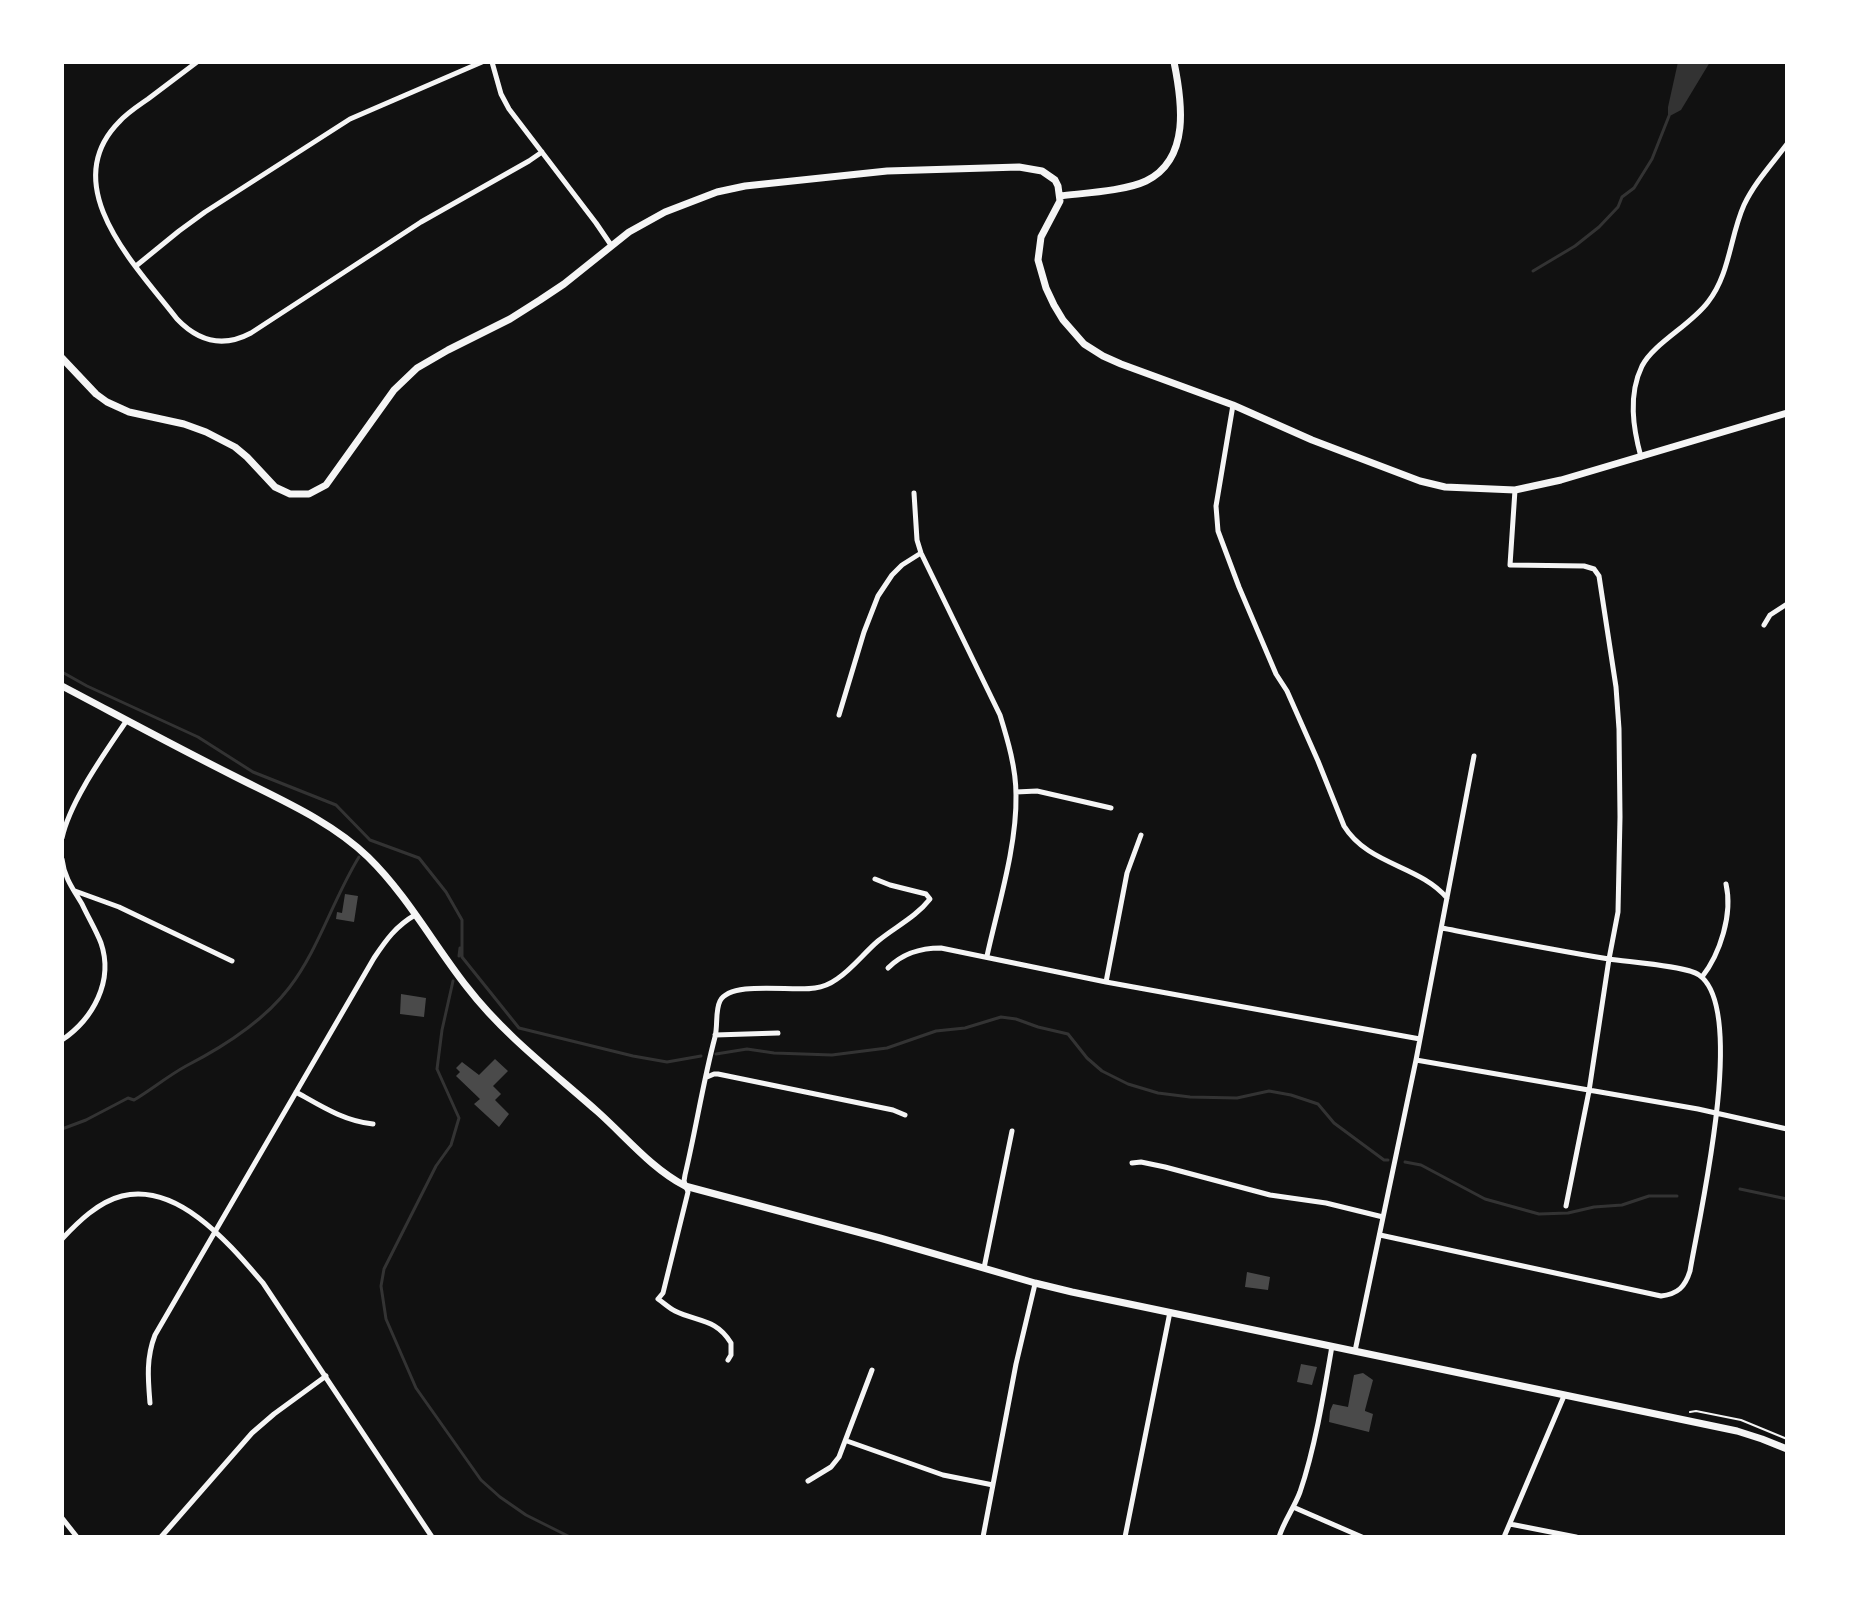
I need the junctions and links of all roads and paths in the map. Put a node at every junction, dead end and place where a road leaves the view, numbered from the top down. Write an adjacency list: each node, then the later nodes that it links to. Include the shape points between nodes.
1 (197, 62): 9 (street, via 117,123 98,160 96,186 104,214)
2 (482, 62): 9 (street, via 350,119 205,212)
3 (492, 62): 6 (street, via 509,109)
4 (1174, 62): 7 (street, via 1182,117 1164,166 1135,185)
5 (1787, 144): 13 (street, via 1754,186 1709,301 1642,366 1633,414)
6 (542, 152): 8 (street); 9 (street, via 421,222 241,339 222,342 187,329)
7 (1060, 196): 8 (street, via 1050,175 1019,167 887,171 767,183 691,201); 11 (street, via 1041,237 1038,260 1054,305 1077,337 1121,364)
8 (611, 245): 10 (street, via 540,300 407,377 326,485 309,494 283,491 225,441 107,402)
9 (136, 266)
10 (62, 358)
11 (1233, 405): 14 (street, via 1420,481); 31 (street, via 1216,519 1276,674 1350,836 1367,851 1431,882)
12 (1787, 413): 13 (street)
13 (1641, 457): 14 (street)
14 (1515, 490): 35 (street, via 1510,565 1588,566 1602,583 1619,729 1618,912)
15 (914, 493): 16 (street)
16 (921, 553): 20 (street, via 892,575 878,596); 23 (street, via 1000,715)
17 (1787, 604): 18 (street)
18 (1764, 625)
19 (62, 686): 21 (street)
20 (839, 715)
21 (127, 720): 26 (street, via 69,815); 32 (street, via 310,815 371,860)
22 (1474, 756): 31 (street)
23 (1016, 792): 24 (street, via 1037,791); 34 (street, via 1016,815)
24 (1111, 808)
25 (1141, 835): 39 (street, via 1127,873)
26 (62, 838)
27 (62, 859): 30 (street)
28 (875, 879): 41 (street, via 930,899 831,983 805,990 729,992 720,1001)
29 (1726, 884): 38 (street, via 1728,915)
30 (74, 891): 36 (street); 43 (street, via 101,942 104,977 90,1014)
31 (1448, 898): 33 (street)
32 (415, 915): 47 (street, via 387,939); 54 (street, via 503,1029 658,1169)
33 (1442, 928): 35 (street); 42 (street)
34 (987, 956): 37 (street, via 929,948 902,956); 39 (street)
35 (1609, 959): 38 (street); 46 (street)
36 (232, 961)
37 (888, 968)
38 (1702, 977): 48 (street, via 1719,1023)
39 (1106, 982): 42 (street)
40 (778, 1033): 41 (street)
41 (715, 1035): 45 (street)
42 (1420, 1039): 44 (street)
43 (62, 1040)
44 (1416, 1060): 46 (street); 56 (street)
45 (706, 1078): 49 (street, via 718,1074); 54 (street)
46 (1589, 1091): 48 (street); 55 (street)
47 (296, 1092): 50 (street, via 336,1115); 57 (street)
48 (1717, 1113): 51 (street); 58 (street, via 1690,1271 1676,1292 1661,1296)
49 (905, 1115)
50 (373, 1124)
51 (1787, 1129)
52 (1012, 1131): 60 (street)
53 (1132, 1163): 56 (street)
54 (685, 1186): 60 (street); 65 (street, via 688,1192 658,1299 718,1329 731,1343)
55 (1566, 1206)
56 (1383, 1217): 58 (street)
57 (215, 1231): 59 (street, via 169,1200 134,1194 101,1205); 67 (street, via 263,1283); 69 (street, via 155,1335 147,1369)
58 (1380, 1235): 64 (street)
59 (62, 1239)
60 (984, 1269): 61 (street)
61 (1035, 1283): 62 (street); 75 (street)
62 (1170, 1312): 63 (street); 83 (street)
63 (1332, 1346): 64 (street); 76 (street)
64 (1355, 1351): 68 (street)
65 (728, 1360)
66 (872, 1370): 72 (street)
67 (326, 1376): 80 (street, via 252,1433); 81 (street)
68 (1564, 1396): 73 (street, via 1737,1431); 78 (street)
69 (150, 1403)
70 (1684, 1414): 71 (path, via 1696,1411 1741,1420)
71 (1787, 1439)
72 (847, 1441): 74 (street, via 831,1467); 75 (street, via 943,1475)
73 (1787, 1449)
74 (808, 1481)
75 (993, 1485): 82 (street)
76 (1293, 1507): 84 (street); 85 (street)
77 (62, 1518): 79 (street)
78 (1510, 1524): 86 (street); 87 (street)
79 (77, 1537)
80 (161, 1537)
81 (432, 1537)
82 (983, 1537)
83 (1125, 1537)
84 (1279, 1537)
85 (1362, 1537)
86 (1504, 1537)
87 (1576, 1537)

